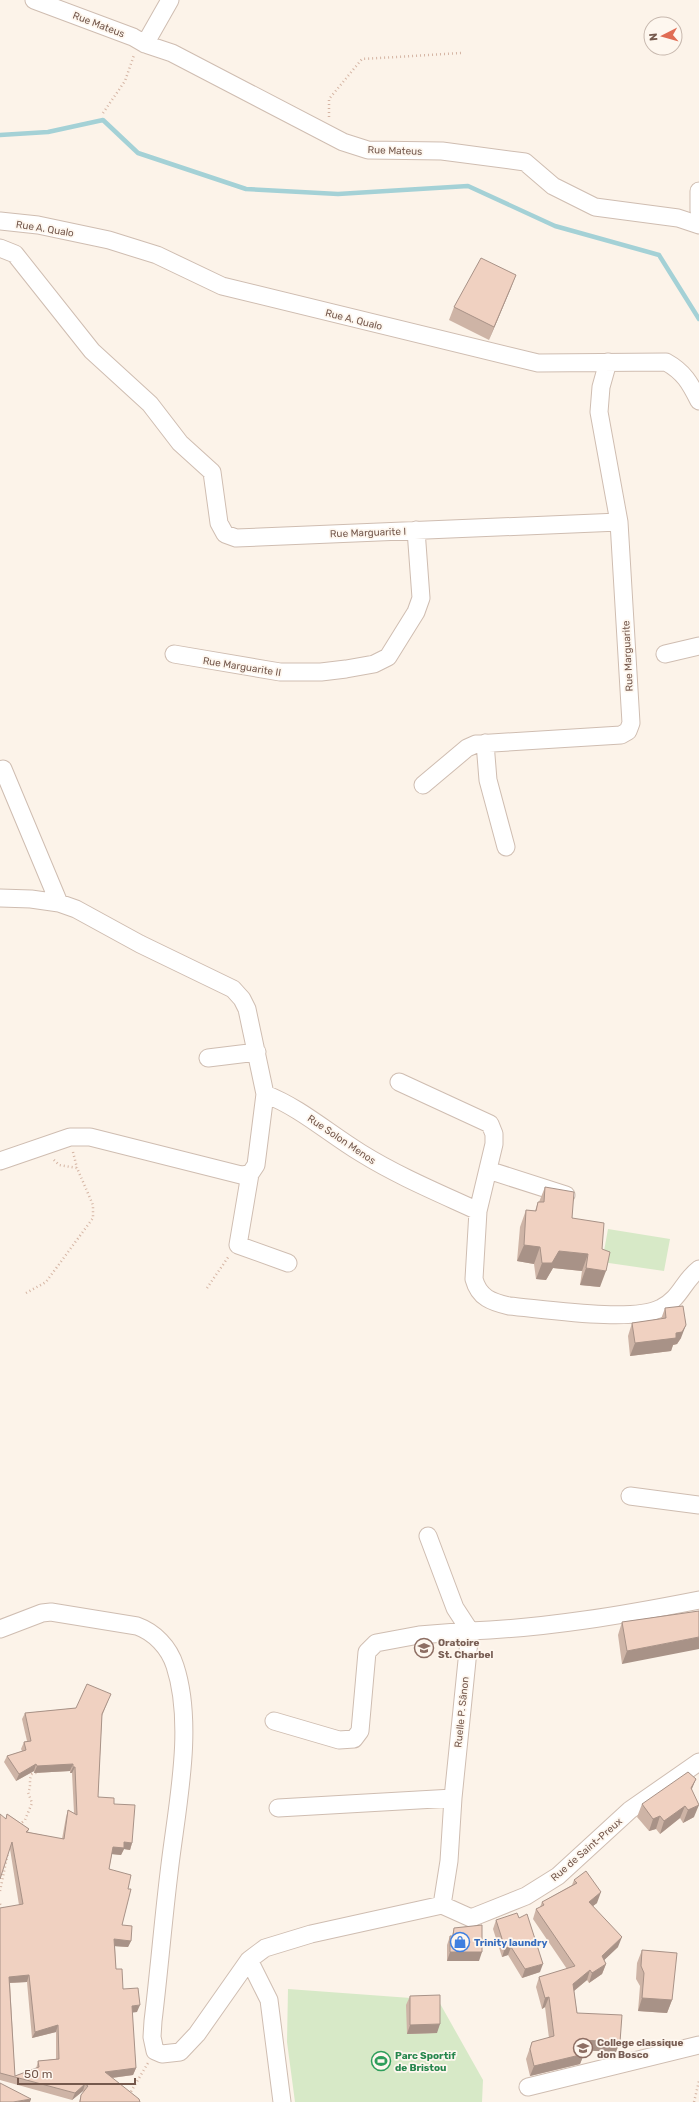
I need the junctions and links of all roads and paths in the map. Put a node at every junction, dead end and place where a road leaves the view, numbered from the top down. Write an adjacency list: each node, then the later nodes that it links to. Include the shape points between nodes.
1 (34, 0): 3 (street, Rue Mateus)
2 (170, 0): 3 (street)
3 (142, 42): 5 (path, via 125,81); 6 (street, Rue Mateus, via 172,53)
4 (462, 54): 6 (path, via 362,59 328,99 329,118)
5 (104, 112)
6 (343, 142): 10 (street, Rue Mateus, via 368,150 442,151 525,162 554,186 595,207 678,218)
7 (699, 191): 8 (street)
8 (699, 211)
9 (0, 221): 12 (street, Rue A. Qualo, via 38,225 109,240 157,255 222,286 458,345 538,363)
10 (699, 225)
11 (0, 248): 15 (street, Rue Marguarite I, via 15,254 92,351 150,404 180,443 212,472 219,523 225,534 236,538)
12 (608, 362): 13 (street, Rue A. Qualo, via 666,362 680,370); 14 (street, Rue Marguarite, via 601,387 599,412)
13 (699, 401)
14 (619, 522): 15 (street, Rue Marguarite I); 19 (street, Rue Marguarite, via 631,723 628,731 620,735)
15 (416, 530): 17 (street, Rue Marguarite II, via 421,598 416,612 388,657 374,664 321,672 280,672)
16 (699, 646): 18 (street)
17 (174, 654)
18 (665, 654)
19 (485, 743): 21 (street, Rue Marguarite, via 467,748); 22 (street, via 488,780)
20 (3, 769): 24 (street)
21 (423, 785)
22 (506, 847)
23 (0, 898): 24 (street)
24 (58, 903): 25 (street, via 76,909 140,944 233,989 247,1009)
25 (257, 1052): 26 (street); 28 (street)
26 (208, 1058)
27 (399, 1082): 31 (street, via 490,1124 494,1144)
28 (265, 1094): 32 (street, via 256,1165); 34 (street, Rue Solon Menos, via 293,1106 378,1163)
29 (40, 1147): 30 (street); 32 (street, via 70,1137 90,1137 241,1175); 39 (path, via 60,1165 77,1168 93,1205 93,1218 46,1282)
30 (0, 1160)
31 (488, 1170): 33 (street); 34 (street)
32 (250, 1174): 35 (street)
33 (571, 1197)
34 (478, 1211): 37 (street, via 474,1279 476,1287 483,1297 509,1306 621,1315 649,1313 662,1308 678,1296)
35 (238, 1245): 36 (street); 38 (path)
36 (288, 1263)
37 (699, 1269)
38 (207, 1288)
39 (26, 1293)
40 (630, 1496): 41 (street)
41 (699, 1505)
42 (428, 1536): 45 (street, via 454,1608)
43 (699, 1600): 45 (street, via 610,1617 512,1629)
44 (0, 1629): 61 (street, via 51,1612 137,1626 148,1630 159,1640 175,1665 184,1724 180,1785 153,2021 152,2038)
45 (470, 1631): 46 (street, via 418,1635 376,1643 367,1652 360,1731 354,1739 339,1740); 49 (street, Ruelle P. Sânon)
46 (274, 1721)
47 (699, 1762): 55 (street, Rue de Saint-Preux, via 630,1810 558,1876 526,1896 471,1918)
48 (43, 1770): 51 (path, via 32,1774 29,1779 28,1792 32,1803 25,1820)
49 (453, 1798): 50 (street); 55 (street, Ruelle P. Sânon, via 449,1861)
50 (278, 1808)
51 (18, 1826)
52 (9, 1851): 53 (path)
53 (0, 1891)
54 (0, 1904): 56 (path)
55 (442, 1905): 59 (street, via 311,1934 265,1948)
56 (2, 1908): 57 (path); 58 (path)
57 (7, 1912)
58 (2, 1916)
59 (249, 1960): 61 (street, via 197,2034 180,2052 166,2054); 65 (street, via 269,2000)
60 (699, 2045): 63 (street)
61 (155, 2051): 64 (path)
62 (699, 2081): 66 (path)
63 (528, 2087)
64 (127, 2097)
65 (282, 2102)
66 (694, 2102)

